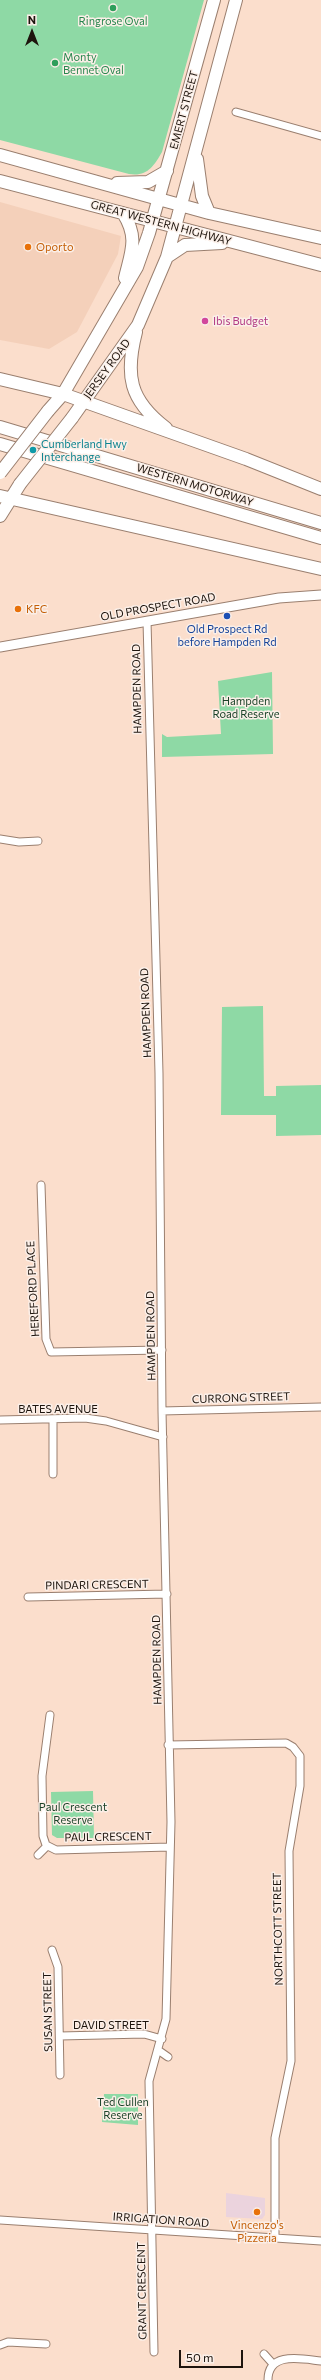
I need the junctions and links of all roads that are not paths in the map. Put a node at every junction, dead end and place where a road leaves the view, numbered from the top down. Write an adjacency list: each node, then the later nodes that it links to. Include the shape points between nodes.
1 (214, 0): 7 (highway, EMERT STREET)
2 (236, 0): 5 (highway, EMERT STREET)
3 (236, 112): 4 (street)
4 (321, 136)
5 (196, 154): 11 (highway, EMERT STREET); 13 (highway, via 202,196)
6 (0, 155): 8 (highway, GREAT WESTERN HIGHWAY)
7 (167, 171): 8 (highway, via 148,182 128,184); 10 (highway, EMERT STREET)
8 (88, 180): 10 (highway, GREAT WESTERN HIGHWAY)
9 (0, 181): 12 (highway, GREAT WESTERN HIGHWAY)
10 (159, 199): 11 (highway, GREAT WESTERN HIGHWAY); 14 (highway, EMERT STREET)
11 (182, 206): 13 (highway, GREAT WESTERN HIGHWAY); 15 (highway, JERSEY ROAD)
12 (123, 213): 14 (highway, GREAT WESTERN HIGHWAY); 20 (highway, via 134,243)
13 (209, 213): 16 (highway, GREAT WESTERN HIGHWAY)
14 (153, 221): 15 (highway, GREAT WESTERN HIGHWAY); 20 (highway, JERSEY ROAD, via 137,266)
15 (176, 227): 17 (highway, GREAT WESTERN HIGHWAY); 18 (highway, JERSEY ROAD)
16 (321, 238)
17 (235, 242): 18 (highway, via 185,245); 19 (highway, GREAT WESTERN HIGHWAY)
18 (167, 257): 21 (highway, JERSEY ROAD)
19 (321, 265)
20 (122, 294): 23 (highway, JERSEY ROAD)
21 (138, 325): 24 (highway, JERSEY ROAD); 27 (highway, via 130,358 130,374 136,395 148,414 166,428)
22 (0, 379): 23 (highway)
23 (63, 394): 24 (highway); 28 (highway, JERSEY ROAD, bridge)
24 (84, 401): 27 (highway); 30 (highway, JERSEY ROAD, bridge, via 20,484)
25 (0, 427): 32 (highway, WESTERN MOTORWAY)
26 (0, 444): 33 (highway, WESTERN MOTORWAY)
27 (203, 445): 29 (highway)
28 (0, 473)
29 (321, 489)
30 (5, 497): 31 (highway, JERSEY ROAD); 34 (highway)
31 (0, 516)
32 (321, 523)
33 (321, 538)
34 (321, 569)
35 (321, 595): 36 (street, OLD PROSPECT ROAD, via 279,598)
36 (147, 621): 37 (street, OLD PROSPECT ROAD); 41 (street, HAMPDEN ROAD, via 159,1073)
37 (0, 647)
38 (0, 839): 39 (street)
39 (38, 841)
40 (41, 1185): 41 (street, HEREFORD PLACE, via 46,1339 51,1352)
41 (162, 1350): 43 (street, HAMPDEN ROAD)
42 (321, 1407): 43 (street, CURRONG STREET)
43 (162, 1411): 46 (street, HAMPDEN ROAD)
44 (53, 1419): 45 (street, BATES AVENUE); 46 (street, BATES AVENUE, via 85,1418 106,1421); 47 (street)
45 (0, 1420)
46 (162, 1437): 48 (street, HAMPDEN ROAD)
47 (53, 1474)
48 (167, 1594): 49 (street, PINDARI CRESCENT); 51 (street, HAMPDEN ROAD)
49 (28, 1597)
50 (50, 1715): 52 (street, via 42,1776 43,1836)
51 (168, 1745): 53 (street, HAMPDEN ROAD); 63 (street, NORTHCOTT STREET, via 286,1743 293,1746 300,1756 300,1797 289,1851 291,2062 275,2138)
52 (47, 1846): 53 (street, PAUL CRESCENT, via 56,1850); 54 (street)
53 (170, 1847): 57 (street, HAMPDEN ROAD, via 166,2013)
54 (38, 1855)
55 (52, 1950): 56 (street, SUSAN STREET, via 58,1967)
56 (60, 2036): 57 (street, DAVID STREET, via 148,2034); 60 (street, SUSAN STREET)
57 (162, 2039): 58 (street, HAMPDEN ROAD)
58 (158, 2050): 59 (street); 62 (street, HAMPDEN ROAD, via 149,2081)
59 (168, 2058)
60 (60, 2075)
61 (0, 2220): 62 (street, IRRIGATION ROAD)
62 (153, 2231): 63 (street, IRRIGATION ROAD); 67 (street, GRANT CRESCENT)
63 (275, 2238): 64 (street, IRRIGATION ROAD)
64 (321, 2241)
65 (46, 2344): 66 (street, via 8,2342)
66 (0, 2345)
67 (154, 2352)
68 (264, 2354): 70 (street)
69 (321, 2361): 70 (street, via 288,2358)
70 (273, 2364): 71 (street, via 269,2370)
71 (268, 2380)

